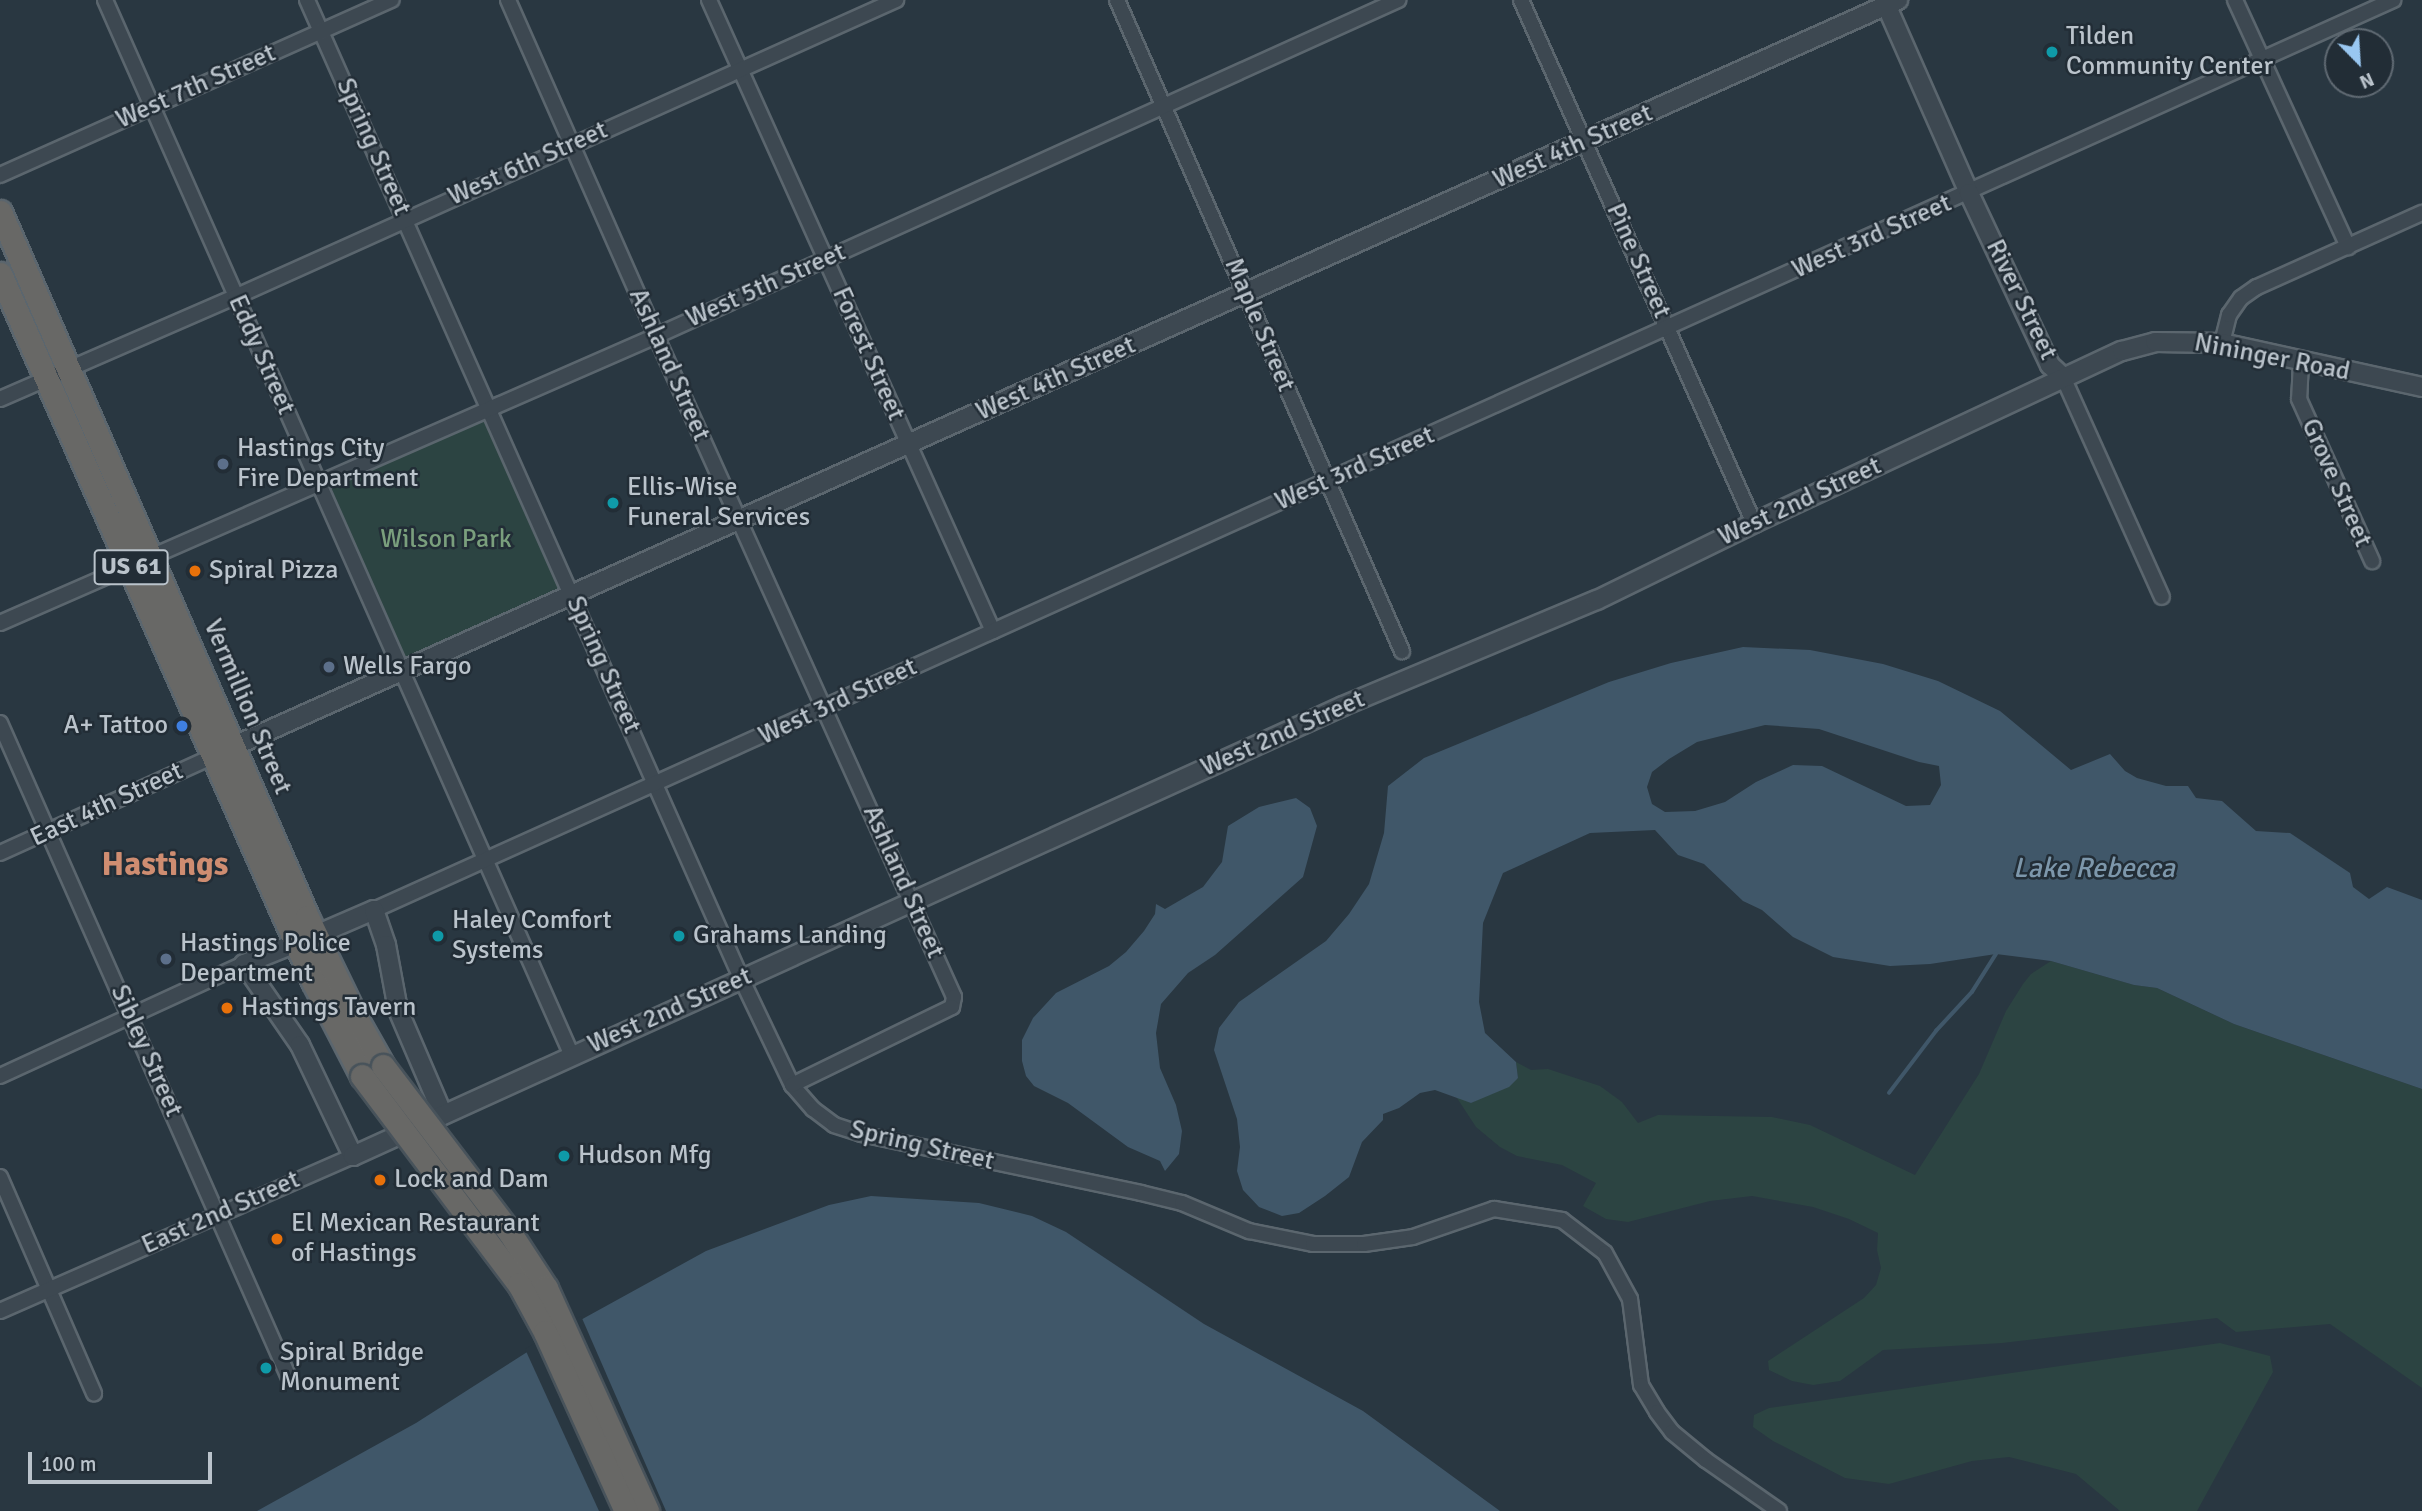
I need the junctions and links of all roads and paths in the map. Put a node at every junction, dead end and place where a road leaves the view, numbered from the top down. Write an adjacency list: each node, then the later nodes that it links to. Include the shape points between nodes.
1 (105, 0): 16 (street, Eddy Street)
2 (307, 0): 13 (street, Spring Street)
3 (392, 0): 13 (street, West 7th Street)
4 (508, 0): 19 (street, Ashland Street)
5 (709, 0): 15 (street, Forest Street)
6 (896, 0): 15 (street, West 6th Street)
7 (1117, 0): 17 (street, Maple Street)
8 (1398, 0): 17 (street, West 5th Street)
9 (1521, 0): 18 (street, Pine Street)
10 (2235, 0): 14 (street)
11 (2393, 0): 14 (street, West 3rd Street)
12 (1889, 2): 18 (street, West 4th Street); 21 (street, River Street)
13 (321, 30): 16 (street, West 7th Street); 24 (street, Spring Street)
14 (2261, 59): 21 (street, West 3rd Street); 25 (street)
15 (741, 69): 19 (street, West 6th Street); 26 (street, Forest Street)
16 (152, 106): 20 (street, West 7th Street); 29 (street, Eddy Street)
17 (1164, 106): 26 (street, West 5th Street); 28 (street, Maple Street)
18 (1585, 142): 28 (street, West 4th Street); 30 (street, Pine Street)
19 (572, 144): 24 (street, West 6th Street); 31 (street, Ashland Street)
20 (0, 175)
21 (1969, 193): 30 (street, West 3rd Street); 36 (street, River Street, via 2050,365)
22 (0, 212): 35 (highway, Vermillion Street / US 61)
23 (2422, 213): 25 (street)
24 (406, 219): 29 (street, West 6th Street); 39 (street, Spring Street)
25 (2348, 247): 32 (street, via 2241,298 2230,315)
26 (825, 259): 31 (street, West 5th Street); 40 (street, Forest Street)
27 (0, 274): 35 (highway, Vermillion Street / US 61)
28 (1246, 295): 40 (street, West 4th Street); 41 (street, Maple Street)
29 (235, 297): 35 (street, West 6th Street); 42 (street, Eddy Street)
30 (1668, 329): 41 (street, West 3rd Street); 44 (street, Pine Street)
31 (656, 336): 39 (street, West 5th Street); 43 (street, Ashland Street)
32 (2222, 343): 33 (street, Nininger Road, via 2155,342); 34 (street, Nininger Road)
33 (2122, 351): 36 (street, West 2nd Street)
34 (2301, 363): 37 (street, Nininger Road); 45 (street, Grove Street, via 2299,400)
35 (57, 375): 38 (street, West 6th Street); 46 (highway, Vermillion Street / US 61)
36 (2063, 377): 44 (street, West 2nd Street); 48 (street, River Street)
37 (2422, 387)
38 (0, 400)
39 (489, 409): 42 (street, West 5th Street); 47 (street, Spring Street)
40 (909, 445): 43 (street, West 4th Street); 50 (street, Forest Street)
41 (1327, 481): 50 (street, West 3rd Street); 51 (street, Maple Street)
42 (320, 484): 46 (street, West 5th Street); 52 (street, Eddy Street)
43 (740, 521): 47 (street, West 4th Street); 53 (street, Ashland Street)
44 (1754, 523): 60 (street, West 2nd Street, via 1597,600 1343,706)
45 (2372, 561)
46 (141, 562): 49 (street, West 5th Street); 55 (highway, Vermillion Street / US 61)
47 (572, 595): 52 (street, West 4th Street); 56 (street, Spring Street)
48 (2162, 597)
49 (0, 623)
50 (993, 631): 53 (street, West 3rd Street)
51 (1402, 651)
52 (404, 672): 55 (street, West 4th Street); 59 (street, Eddy Street)
53 (825, 709): 56 (street, West 3rd Street); 60 (street, Ashland Street)
54 (0, 723): 57 (street, Sibley Street)
55 (224, 751): 57 (street, East 4th Street); 62 (highway, Vermillion Street / US 61)
56 (656, 784): 59 (street, West 3rd Street); 64 (street, Spring Street)
57 (48, 831): 58 (street, East 4th Street); 65 (street, Sibley Street)
58 (0, 853)
59 (485, 859): 61 (street, West 3rd Street); 66 (street, Eddy Street)
60 (913, 900): 64 (street, West 2nd Street); 68 (street, Ashland Street, via 954,997 953,1007)
61 (374, 910): 62 (street, West 3rd Street); 69 (street, via 398,1010)
62 (306, 939): 63 (street, West 3rd Street); 77 (highway, Vermillion Street / US 61, bridge, via 362,1076 519,1284); 78 (highway, Vermillion Street / US 61, bridge, via 383,1066 547,1288)
63 (244, 964): 65 (street); 70 (street, via 300,1045)
64 (741, 978): 66 (street, West 2nd Street); 68 (street, Spring Street)
65 (131, 1016): 67 (street); 72 (street, Sibley Street)
66 (572, 1056): 69 (street, West 2nd Street)
67 (0, 1076)
68 (792, 1085): 79 (street, Spring Street, via 834,1125 862,1135 1182,1203 1250,1231 1313,1244 1364,1244 1413,1237 1494,1209 1562,1220 1605,1253 1630,1299 1641,1385 1657,1412 1672,1432 1706,1460)
69 (443, 1115): 70 (street, East 2nd Street)
70 (353, 1156): 72 (street, East 2nd Street)
71 (0, 1177): 73 (street)
72 (219, 1214): 73 (street, East 2nd Street); 75 (street, Sibley Street)
73 (50, 1289): 74 (street, East 2nd Street); 76 (street)
74 (0, 1311)
75 (290, 1380)
76 (94, 1392)
77 (626, 1511)
78 (648, 1511)
79 (1779, 1511)

